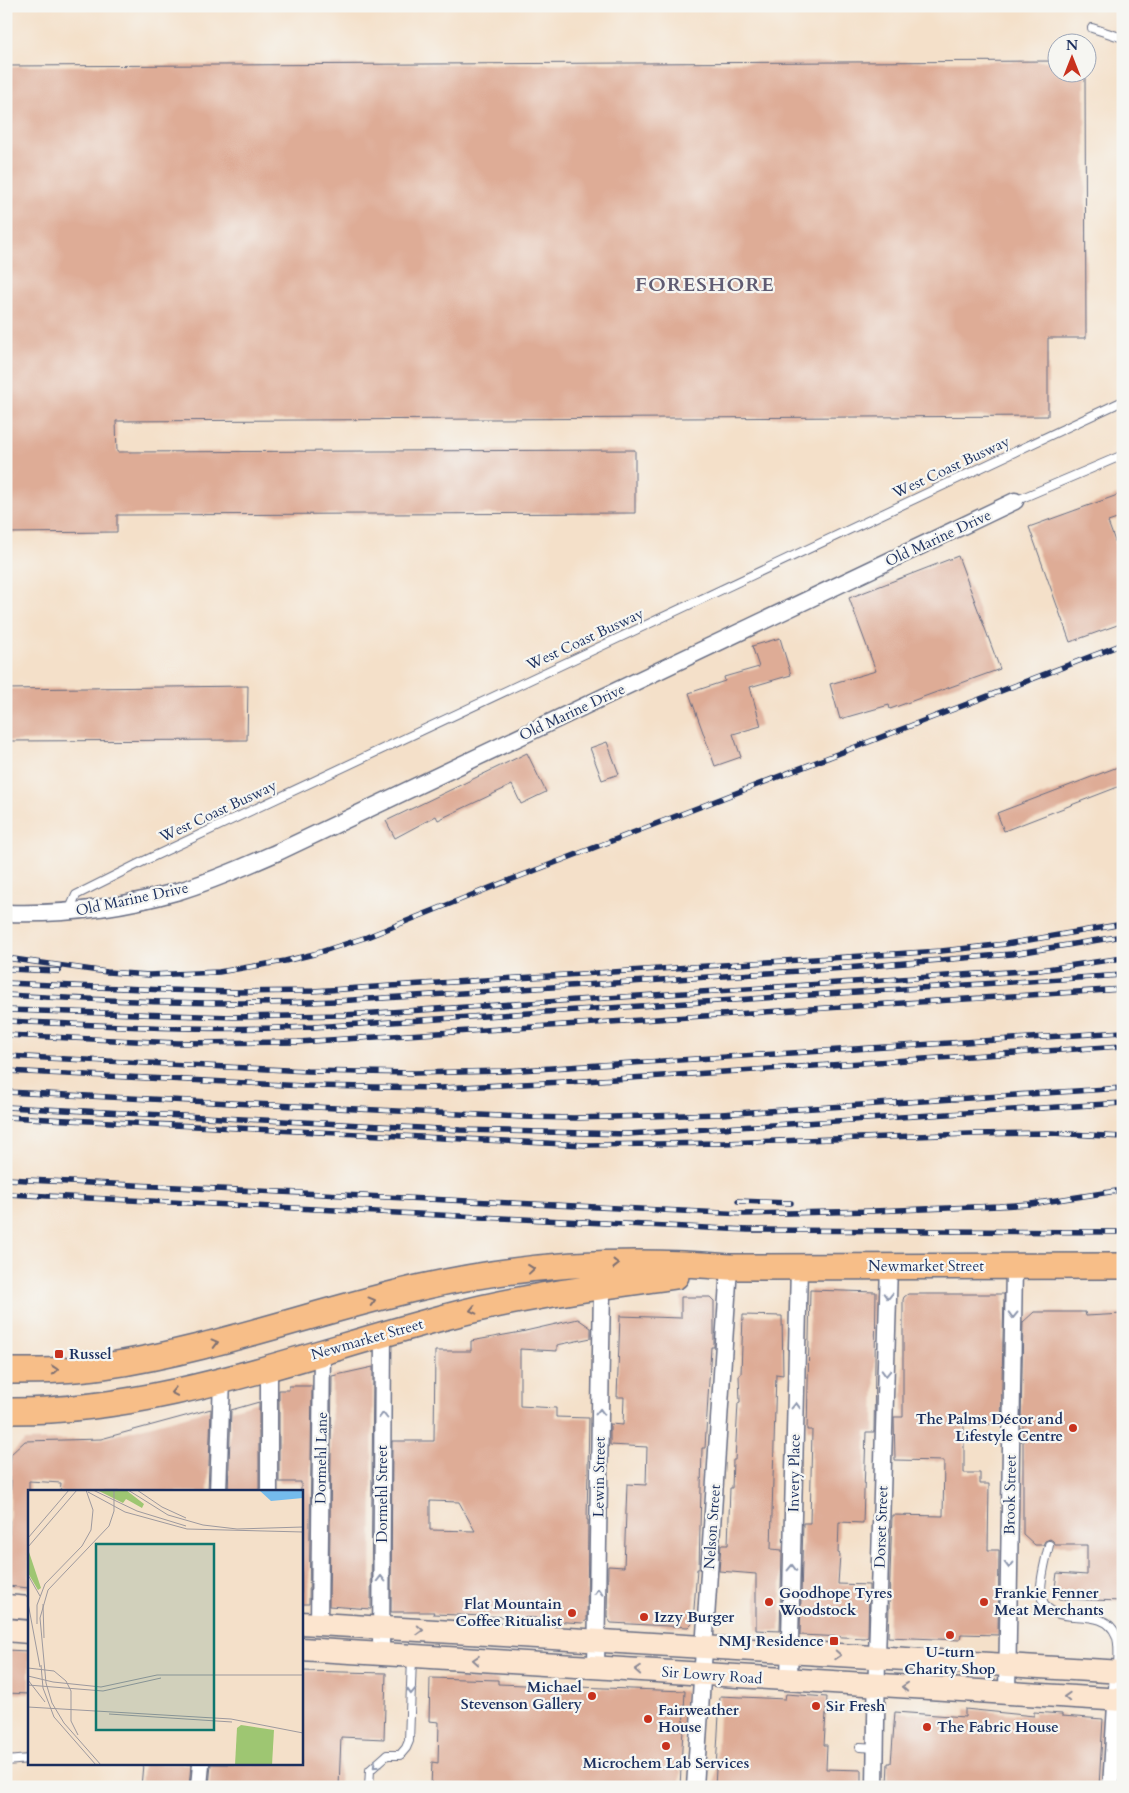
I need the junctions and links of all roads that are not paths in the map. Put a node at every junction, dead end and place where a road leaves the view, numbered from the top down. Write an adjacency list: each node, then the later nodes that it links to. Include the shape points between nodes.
1 (1092, 28): 2 (lane)
2 (1123, 38)
3 (1123, 401): 6 (lane, West Coast Busway, via 146,860 76,895)
4 (1123, 455): 5 (lane, Old Marine Drive)
5 (1015, 501): 6 (street, Old Marine Drive, via 270,856 179,891)
6 (68, 912): 7 (street, Old Marine Drive)
7 (6, 913)
8 (889, 1266): 9 (main road, Newmarket Street); 11 (main road, Newmarket Street); 35 (street, Dorset Street, one-way to 35)
9 (1014, 1266): 10 (main road, Newmarket Street); 36 (street, Brook Street, one-way to 36)
10 (1123, 1266)
11 (799, 1267): 12 (main road, Newmarket Street); 32 (street, Invery Place, one-way to 11)
12 (729, 1268): 13 (main road, Newmarket Street); 17 (main road, Newmarket Street, one-way to 12, via 102,1366 154,1357 422,1287 499,1272 588,1263 690,1264); 30 (street, Nelson Street)
13 (602, 1287): 14 (main road, Newmarket Street, one-way to 14, via 516,1301); 29 (street, Lewin Street, one-way to 13)
14 (383, 1334): 15 (main road, Newmarket Street); 26 (street, Dormehl Street, one-way to 14)
15 (322, 1351): 16 (main road, Newmarket Street); 25 (street, Dormehl Lane)
16 (269, 1368): 18 (main road, Newmarket Street); 21 (street)
17 (6, 1371)
18 (222, 1380): 19 (main road, Newmarket Street, one-way to 19, via 112,1403 63,1410); 20 (street)
19 (6, 1411)
20 (218, 1490)
21 (269, 1490)
22 (1049, 1545): 38 (lane, via 1041,1586 1047,1608 1059,1615 1096,1617 1110,1625 1117,1636)
23 (6, 1606): 24 (main road)
24 (28, 1608)
25 (310, 1623): 26 (main road, Sir Lowry Road)
26 (381, 1628): 29 (main road, Sir Lowry Road, one-way to 29); 33 (street, Dormehl Street)
27 (6, 1630): 28 (main road)
28 (28, 1632)
29 (597, 1641): 30 (main road, Sir Lowry Road); 37 (street, Lewin Street)
30 (704, 1647): 32 (main road, Sir Lowry Road); 39 (street, Nelson Street)
31 (302, 1649): 33 (main road, Sir Lowry Road)
32 (790, 1652): 35 (main road, Sir Lowry Road, one-way to 35); 40 (street, Invery Place)
33 (381, 1654): 34 (main road, Sir Lowry Road)
34 (412, 1656): 37 (main road, Sir Lowry Road, one-way to 34); 48 (lane, one-way to 48, via 409,1741 400,1755 387,1755 370,1770)
35 (877, 1658): 36 (main road, Sir Lowry Road); 41 (street, Dorset Street)
36 (1008, 1665): 38 (main road, Sir Lowry Road); 42 (street, Brook Street)
37 (596, 1667): 39 (main road, Sir Lowry Road, one-way to 37)
38 (1120, 1672): 43 (street)
39 (702, 1674): 40 (main road, Sir Lowry Road); 49 (street, Nelson Street)
40 (789, 1680): 41 (main road, Sir Lowry Road)
41 (877, 1685): 42 (main road, Sir Lowry Road, one-way to 41); 50 (street, Dorset Street, via 868,1747)
42 (1007, 1693): 43 (main road, Sir Lowry Road, one-way to 42)
43 (1119, 1700): 51 (street)
44 (28, 1759): 45 (lane)
45 (6, 1761)
46 (201, 1766): 47 (street)
47 (199, 1787)
48 (369, 1787)
49 (695, 1787)
50 (875, 1787)
51 (1111, 1787)

